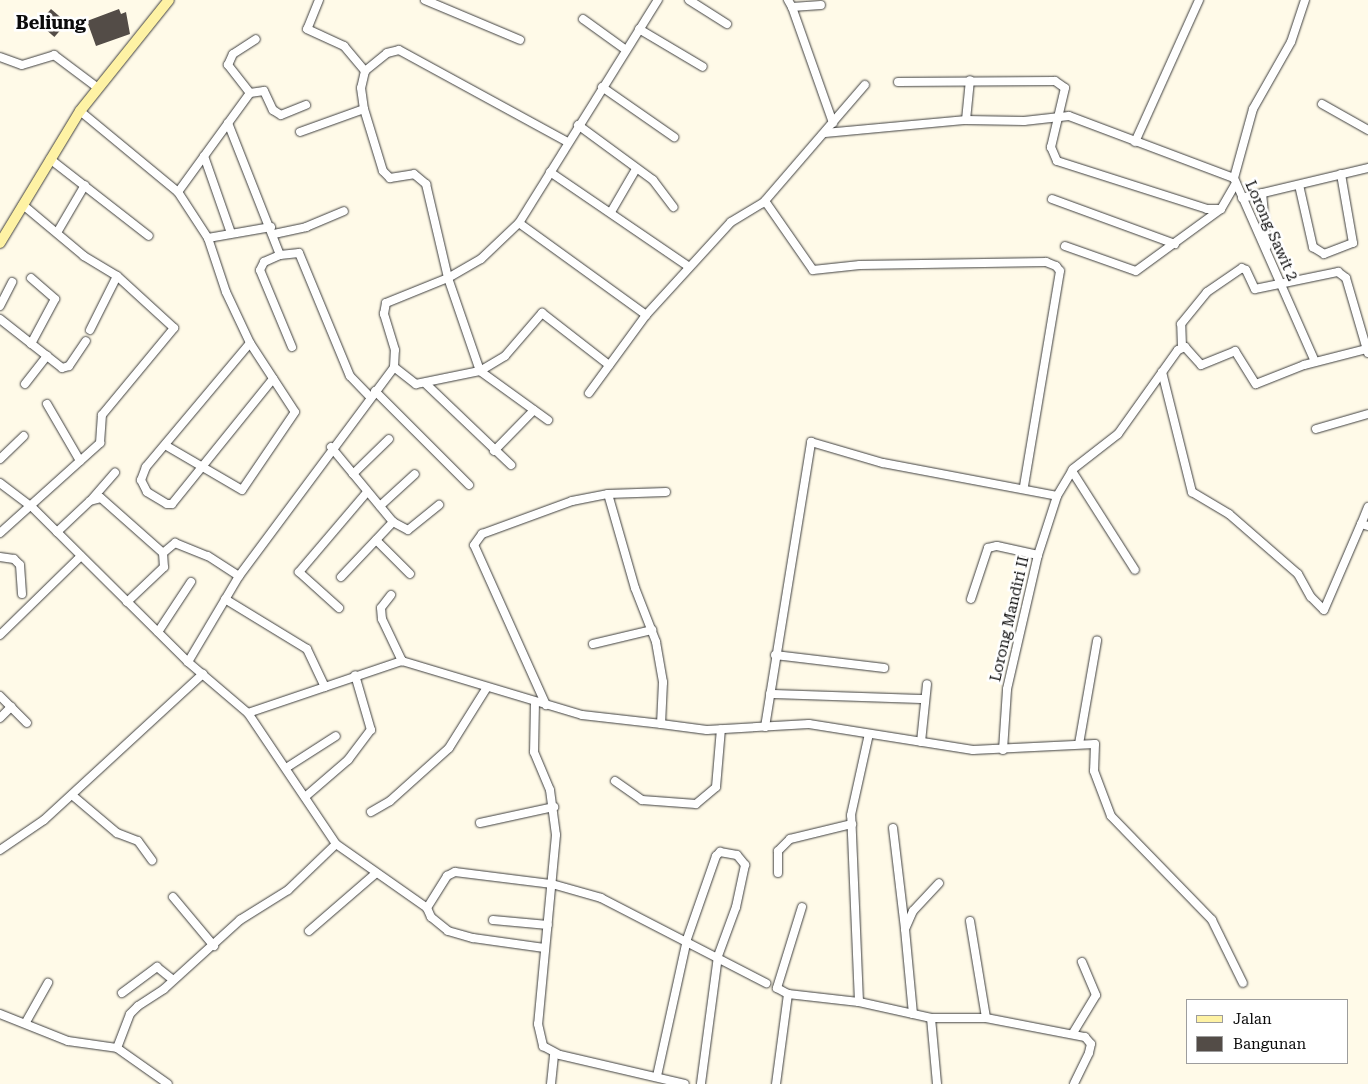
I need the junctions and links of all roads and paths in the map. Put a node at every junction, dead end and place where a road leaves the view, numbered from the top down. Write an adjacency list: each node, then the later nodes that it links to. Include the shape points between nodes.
1 (170, 0): 23 (main road)
2 (319, 0): 18 (street, via 307,29 344,46)
3 (425, 0): 14 (street)
4 (658, 0): 12 (street)
5 (689, 0): 11 (street)
6 (1199, 0): 39 (street)
7 (1305, 0): 46 (street, Lorong Sawit 2, via 1291,42 1253,109)
8 (790, 3): 9 (street); 32 (street)
9 (820, 6)
10 (583, 19): 15 (street)
11 (727, 24)
12 (639, 29): 15 (street); 17 (street)
13 (256, 39): 24 (street, via 233,54 228,65)
14 (520, 40)
15 (626, 50): 22 (street)
16 (0, 57): 23 (street, via 22,65 54,55)
17 (703, 67)
18 (366, 71): 27 (street, via 361,88); 38 (street, via 387,53 399,50)
19 (970, 80): 20 (street); 29 (street, via 1055,81 1065,88); 30 (street)
20 (898, 82)
21 (865, 85): 32 (street)
22 (602, 87): 33 (street); 37 (street)
23 (98, 88): 28 (main road)
24 (250, 93): 26 (street, via 264,91 273,110 281,115); 31 (street)
25 (1322, 104): 34 (street)
26 (306, 105)
27 (364, 109): 35 (street); 73 (street, via 383,171 390,178 414,174 426,184)
28 (80, 111): 41 (main road); 49 (street)
29 (1061, 116): 30 (street, via 1024,122); 39 (street); 56 (street, via 1051,147 1057,161 1207,209)
30 (966, 120): 36 (street)
31 (228, 123): 40 (street); 61 (street)
32 (833, 123): 36 (street)
33 (578, 125): 38 (street); 42 (street)
34 (1368, 130)
35 (300, 132)
36 (825, 133): 53 (street)
37 (674, 137)
38 (568, 142): 44 (street)
39 (1135, 142): 46 (street)
40 (204, 156): 49 (street); 62 (street)
41 (50, 159): 47 (street); 54 (main road)
42 (636, 168): 55 (street, via 653,180); 58 (street)
43 (1368, 168): 45 (street)
44 (550, 172): 58 (street); 59 (street)
45 (1341, 174): 48 (street); 48 (street, via 1353,243 1324,254 1313,247)
46 (1234, 181): 51 (street, Lorong Sawit 2); 56 (street)
47 (84, 185): 60 (street); 63 (street)
48 (1299, 185): 50 (street)
49 (178, 192): 64 (street)
50 (1262, 193): 51 (street); 68 (street, via 1268,227)
51 (1242, 198): 68 (street, Lorong Sawit 2)
52 (1052, 200): 66 (street)
53 (765, 201): 70 (street, via 735,218); 117 (street, via 813,270 1017,262 1056,266 1060,271)
54 (23, 205): 60 (street); 65 (main road)
55 (673, 207)
56 (1221, 209): 66 (street)
57 (344, 211): 61 (street, via 306,227)
58 (611, 212): 70 (street)
59 (519, 223): 73 (street, via 481,259); 77 (street)
60 (58, 231): 71 (street, via 84,256)
61 (272, 231): 62 (street); 69 (street)
62 (231, 233): 64 (street)
63 (149, 236)
64 (208, 238): 82 (street, via 226,292)
65 (0, 243)
66 (1175, 244): 67 (street, via 1136,271)
67 (1065, 246)
68 (1266, 248): 75 (street, Lorong Sawit 2)
69 (280, 255): 83 (street, via 264,262 260,270); 96 (street, via 299,253 306,263 350,376)
70 (688, 266): 77 (street)
71 (117, 276): 79 (street); 108 (street, via 174,328 108,406 98,425 100,443)
72 (31, 278): 81 (street, via 55,299)
73 (448, 278): 89 (street, via 386,304 384,314 395,350); 90 (street)
74 (12, 282): 76 (street)
75 (1279, 283): 84 (street, via 1254,289 1244,268 1222,278 1181,324); 85 (street, via 1338,272 1346,278); 87 (street, Lorong Sawit 2)
76 (0, 306)
77 (646, 315): 88 (street)
78 (0, 319): 81 (street)
79 (90, 330)
80 (86, 341): 86 (street, via 66,369)
81 (31, 344): 86 (street)
82 (250, 344): 92 (street); 104 (street)
83 (292, 347)
84 (1182, 347): 87 (street, via 1201,366 1235,351 1256,384); 91 (street)
85 (1367, 351): 87 (street)
86 (47, 356): 94 (street)
87 (1316, 362)
88 (609, 364): 90 (street, via 542,313 505,356); 95 (street)
89 (394, 367): 93 (street, via 416,384); 96 (street)
90 (480, 371): 93 (street); 98 (street)
91 (1162, 372): 111 (street, via 1114,438); 128 (street, via 1192,492 1229,514 1298,574 1311,597 1324,610)
92 (273, 379): 110 (street); 110 (street, via 295,412 246,486 239,490)
93 (425, 382): 106 (street)
94 (25, 384)
95 (589, 392)
96 (373, 394): 105 (street); 116 (street)
97 (46, 404): 108 (street)
98 (534, 410): 100 (street); 106 (street)
99 (1368, 414): 101 (street)
100 (548, 420)
101 (1316, 429)
102 (24, 436): 107 (street)
103 (389, 439): 113 (street)
104 (165, 445): 110 (street); 110 (street, via 146,467 141,480 147,492 160,501 172,504)
105 (331, 447): 113 (street); 138 (street)
106 (494, 451): 109 (street)
107 (0, 459)
108 (80, 461): 125 (street)
109 (512, 465)
110 (200, 468)
111 (1072, 471): 121 (street, Lorong Mandiri II); 136 (street)
112 (115, 473): 122 (street)
113 (353, 474): 118 (street)
114 (415, 474): 124 (street)
115 (0, 483): 125 (street)
116 (469, 485)
117 (1024, 487): 121 (street); 152 (street, via 883,463 811,442)
118 (367, 492): 124 (street); 146 (street, via 299,572)
119 (666, 492): 120 (street)
120 (608, 494): 147 (street, via 635,588); 165 (street, via 572,501 482,534 474,545)
121 (1057, 496): 133 (street, Lorong Mandiri II)
122 (90, 501): 129 (street); 132 (street, via 106,499)
123 (439, 505): 127 (street, via 414,529)
124 (380, 506): 127 (street)
125 (32, 507): 129 (street); 130 (street)
126 (1368, 507): 128 (street)
127 (394, 522): 131 (street)
128 (1364, 525)
129 (57, 532): 134 (street)
130 (0, 533)
131 (376, 540): 137 (street); 139 (street)
132 (163, 553): 138 (street, via 175,543 208,556); 145 (street, via 164,567)
133 (1038, 555): 144 (street, via 991,546 985,553); 177 (street, Lorong Mandiri II, via 1007,689)
134 (81, 556): 145 (street); 149 (street)
135 (0, 557): 141 (street, via 14,559 20,565)
136 (1135, 570)
137 (410, 574)
138 (239, 576): 143 (street)
139 (341, 577)
140 (191, 582): 148 (street)
141 (22, 594)
142 (391, 595): 153 (street, via 381,608 382,620)
143 (225, 599): 154 (street); 159 (street, via 307,649)
144 (971, 599)
145 (127, 602): 148 (street)
146 (339, 608)
147 (652, 630): 151 (street); 170 (street, via 663,682)
148 (158, 632): 154 (street)
149 (0, 635)
150 (1097, 641): 176 (street)
151 (593, 644)
152 (775, 655): 155 (street); 161 (street)
153 (402, 661): 157 (street); 160 (street)
154 (188, 662): 156 (street)
155 (884, 668)
156 (203, 674): 167 (street); 180 (street)
157 (355, 675): 159 (street); 181 (street, via 371,730 348,760)
158 (927, 684): 163 (street)
159 (325, 687): 167 (street)
160 (486, 689): 164 (street); 183 (street, via 449,748 390,801)
161 (770, 694): 163 (street); 171 (street)
162 (0, 696): 166 (street)
163 (924, 698): 175 (street)
164 (535, 702): 165 (street); 182 (street, via 534,752 546,777)
165 (546, 705): 170 (street, via 582,715)
166 (11, 707): 168 (street); 169 (street)
167 (248, 713): 178 (street)
168 (0, 718)
169 (26, 723)
170 (661, 724): 172 (street)
171 (765, 726): 172 (street); 173 (street, via 809,724)
172 (721, 729): 179 (street, via 716,788 696,804 642,800)
173 (869, 734): 175 (street); 185 (street)
174 (336, 736): 178 (street)
175 (921, 742): 177 (street)
176 (1079, 744): 177 (street); 210 (street, via 1095,744 1094,771 1111,816 1212,920)
177 (1003, 750)
178 (286, 768): 181 (street)
179 (615, 781)
180 (72, 795): 188 (street); 189 (street, via 117,833 138,841)
181 (305, 797): 187 (street)
182 (554, 808): 184 (street); 193 (street)
183 (370, 812)
184 (480, 823)
185 (852, 824): 190 (street, via 790,840 778,851); 213 (street)
186 (893, 828): 200 (street)
187 (336, 844): 191 (street); 203 (street, via 288,890 240,920)
188 (0, 850)
189 (152, 860)
190 (778, 873)
191 (375, 874): 196 (street); 201 (street)
192 (939, 883): 200 (street, via 913,911)
193 (552, 884): 196 (street, via 455,872 447,876); 199 (street); 202 (street, via 601,898)
194 (173, 897): 203 (street)
195 (802, 906): 212 (street, via 777,988)
196 (427, 908): 204 (street, via 431,917 448,931)
197 (493, 920): 199 (street)
198 (970, 920): 217 (street)
199 (548, 925): 204 (street)
200 (905, 929): 215 (street)
201 (309, 931)
202 (687, 939): 205 (street); 205 (street, via 716,856 720,852 737,855 745,865 736,907); 222 (street)
203 (214, 946): 207 (street)
204 (544, 948): 221 (street, via 538,1035 542,1046)
205 (718, 956): 209 (street); 226 (street)
206 (1082, 962): 219 (street, via 1096,995)
207 (172, 979): 211 (street, via 157,967); 220 (street, via 130,1014)
208 (48, 983): 218 (street)
209 (766, 983)
210 (1243, 983)
211 (122, 993)
212 (788, 994): 213 (street); 227 (street)
213 (859, 1002): 215 (street)
214 (0, 1014): 218 (street)
215 (913, 1014): 216 (street)
216 (931, 1018): 217 (street); 228 (street)
217 (986, 1018): 219 (street)
218 (26, 1022): 220 (street, via 68,1040)
219 (1073, 1033): 229 (street, via 1085,1037 1091,1044)
220 (117, 1048): 223 (street)
221 (554, 1053): 222 (street); 224 (street)
222 (657, 1076): 225 (street)
223 (168, 1084)
224 (551, 1084)
225 (685, 1084)
226 (701, 1084)
227 (776, 1084)
228 (936, 1084)
229 (1074, 1084)

